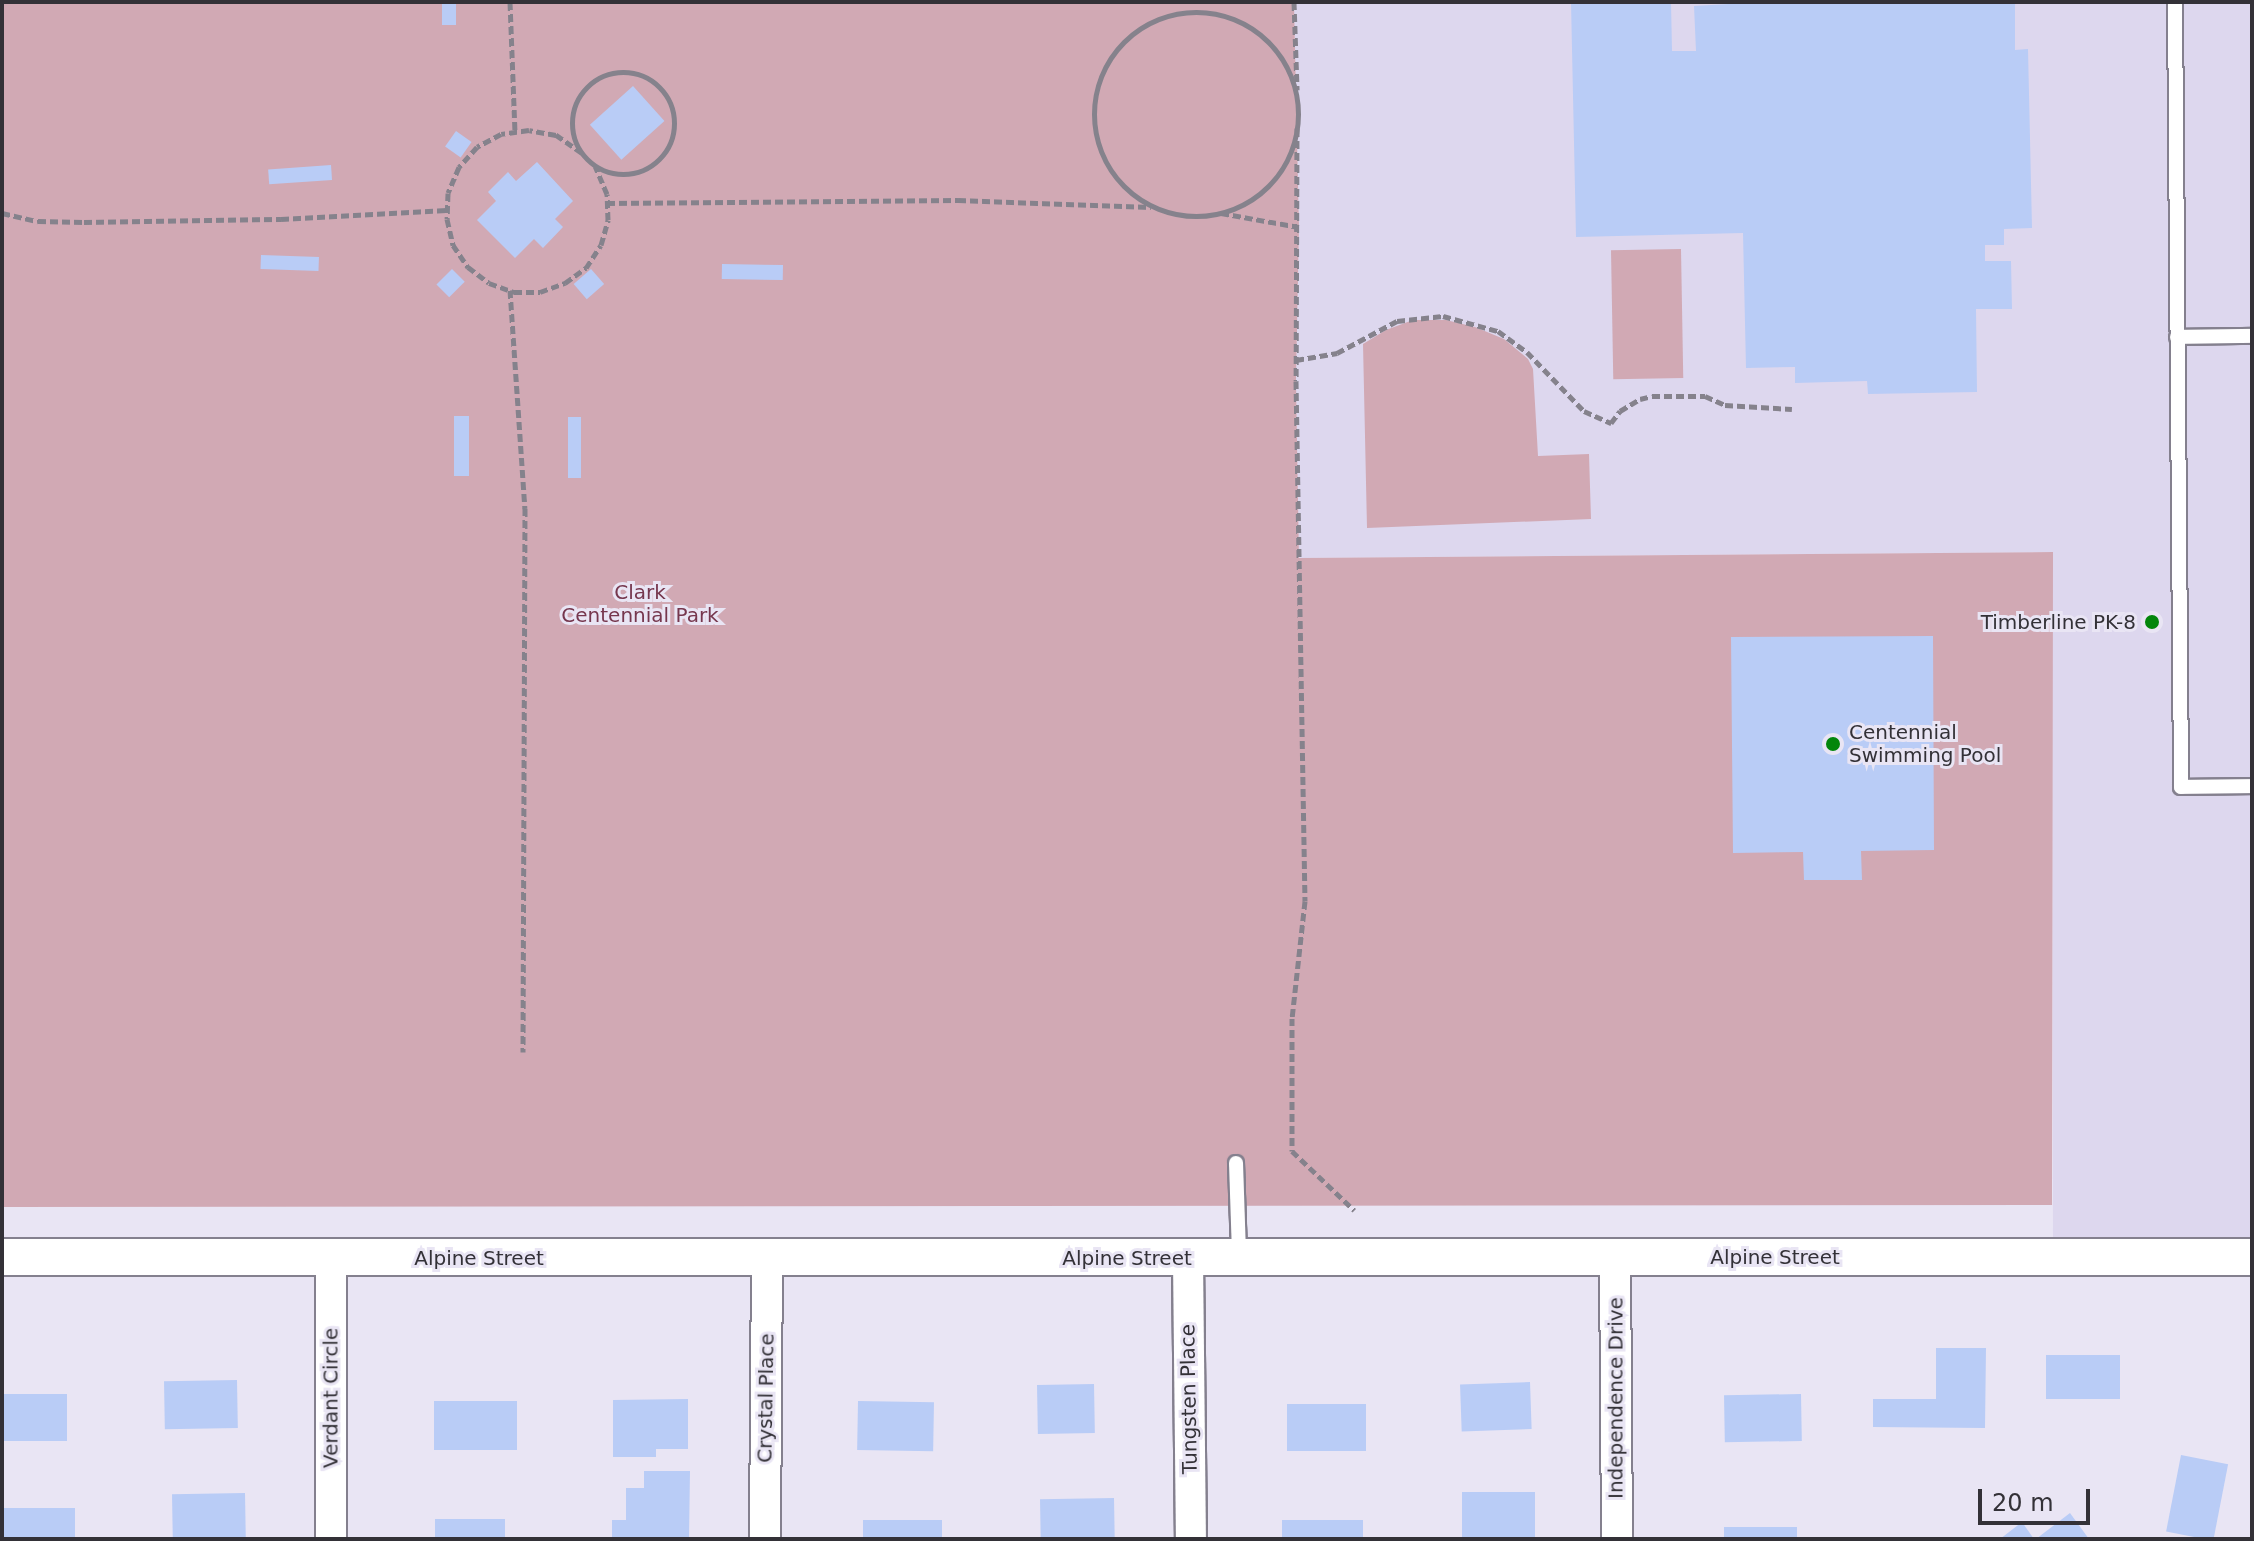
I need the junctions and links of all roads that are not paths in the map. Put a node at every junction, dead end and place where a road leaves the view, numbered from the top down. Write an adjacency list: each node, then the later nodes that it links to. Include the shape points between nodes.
1 (2175, 2): 3 (lane)
2 (2252, 336): 3 (lane)
3 (2177, 337): 4 (lane, via 2181,787)
4 (2252, 786)
5 (1236, 1163): 12 (lane)
6 (2, 1257): 9 (street, Alpine Street)
7 (1615, 1257): 8 (street, Alpine Street); 12 (street, Alpine Street); 16 (street, Independence Drive)
8 (2252, 1257)
9 (331, 1258): 10 (street, Alpine Street); 13 (street, Verdant Circle)
10 (767, 1258): 11 (street, Alpine Street); 14 (street, Crystal Place)
11 (1188, 1258): 12 (street, Alpine Street); 15 (street, Tungsten Place)
12 (1239, 1258)
13 (331, 1539)
14 (765, 1539)
15 (1191, 1539)
16 (1617, 1539)

